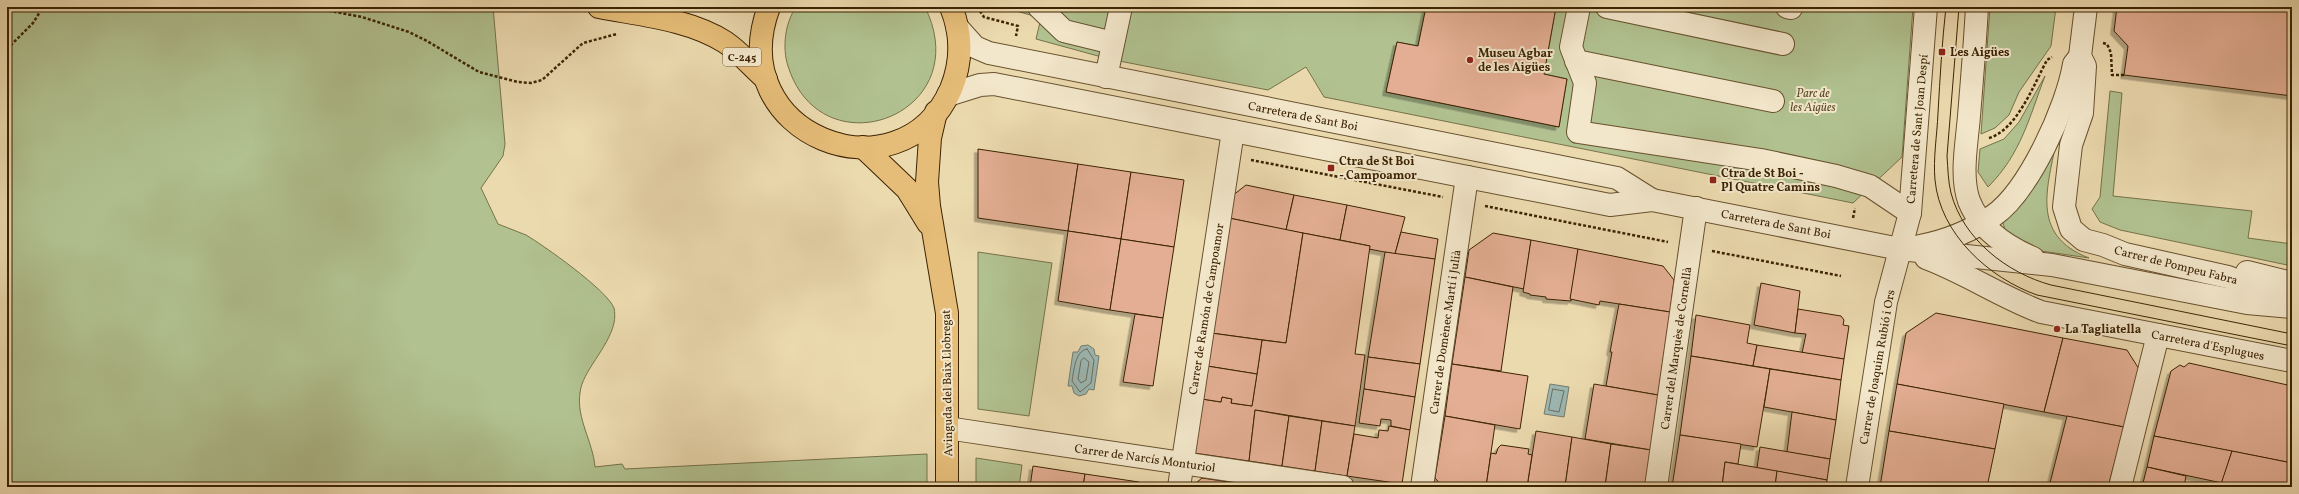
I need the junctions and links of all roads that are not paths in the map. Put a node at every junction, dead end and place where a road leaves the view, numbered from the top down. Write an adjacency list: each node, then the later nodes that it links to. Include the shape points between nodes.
1 (599, 7): 17 (main road, C-245, via 655,18 706,32 737,52)
2 (769, 7): 17 (main road, via 762,27 760,48)
3 (950, 7): 11 (main road)
4 (1039, 7): 12 (street, via 1064,31)
5 (1121, 7): 12 (street)
6 (1579, 7): 15 (street, via 1571,47)
7 (1607, 7): 13 (street)
8 (1926, 7): 25 (street, Carretera de Sant Joan Despí)
9 (1977, 7): 26 (street, via 1966,176 1969,201)
10 (2086, 7): 14 (street, Carrer de Pompeu Fabra)
11 (958, 27): 16 (street, Carretera de Sant Boi, via 983,51); 19 (main road, Avinguda del Baix Llobregat, via 958,62)
12 (1113, 43): 16 (street)
13 (1783, 44)
14 (2080, 56): 26 (street, Carrer de Pompeu Fabra, via 2074,64 2056,121 2027,176 2007,204); 28 (street, Carrer de Pompeu Fabra, via 2085,66 2082,113 2071,146 2064,207 2067,221 2076,235)
15 (1576, 61): 18 (street); 25 (street, via 1585,83 1578,132 1761,160 1836,176 1870,186)
16 (1106, 77): 23 (street, Carretera de Sant Boi, via 1617,178)
17 (766, 79): 21 (main road, via 777,102 803,129 826,141 844,146)
18 (1773, 101)
19 (942, 104): 20 (street, Carretera de Sant Boi, via 980,85 994,84); 21 (main road, via 909,135 886,144); 27 (main road, Avinguda del Baix Llobregat, via 930,138 927,182)
20 (1233, 131): 22 (street, Carretera de Sant Boi); 36 (street, Carrer de Ramón de Campoamor)
21 (863, 147): 27 (main road, Avinguda del Baix Llobregat, via 907,189)
22 (1467, 177): 23 (street, Carretera de Sant Boi, via 1610,206); 40 (street, Carrer de Domènec Martí i Julià)
23 (1652, 200): 24 (street, Carretera de Sant Boi)
24 (1696, 208): 29 (street, Carretera de Sant Boi); 41 (street, Carrer del Marquès de Cornellà)
25 (1910, 213): 29 (street, Carretera de Sant Joan Despí)
26 (1982, 223): 29 (street, via 1951,238); 30 (street, via 2013,248)
27 (933, 231): 35 (main road, Avinguda del Baix Llobregat, via 947,313)
28 (2103, 245): 31 (street, Carrer de Pompeu Fabra, via 2126,245 2168,253); 32 (street, Carrer de Pompeu Fabra, via 2125,254 2228,277 2267,292)
29 (1900, 249): 30 (street); 33 (street, Carretera d'Esplugues, via 1942,264 2016,303 2041,312); 42 (street, Carrer de Joaquim Rubió i Ors, via 1886,302)
30 (2052, 265): 32 (street, via 2247,302)
31 (2292, 284)
32 (2292, 306)
33 (2158, 335): 34 (street, Carretera d'Esplugues); 43 (street)
34 (2292, 361)
35 (948, 428): 36 (street, Carrer de Narcís Monturiol); 37 (main road, Avinguda del Baix Llobregat)
36 (1183, 463): 38 (street, Carrer de Ramón de Campoamor); 39 (street, Carrer de Narcís Monturiol)
37 (947, 487)
38 (1179, 487)
39 (1343, 487)
40 (1422, 487)
41 (1656, 487)
42 (1857, 487)
43 (2120, 487)

